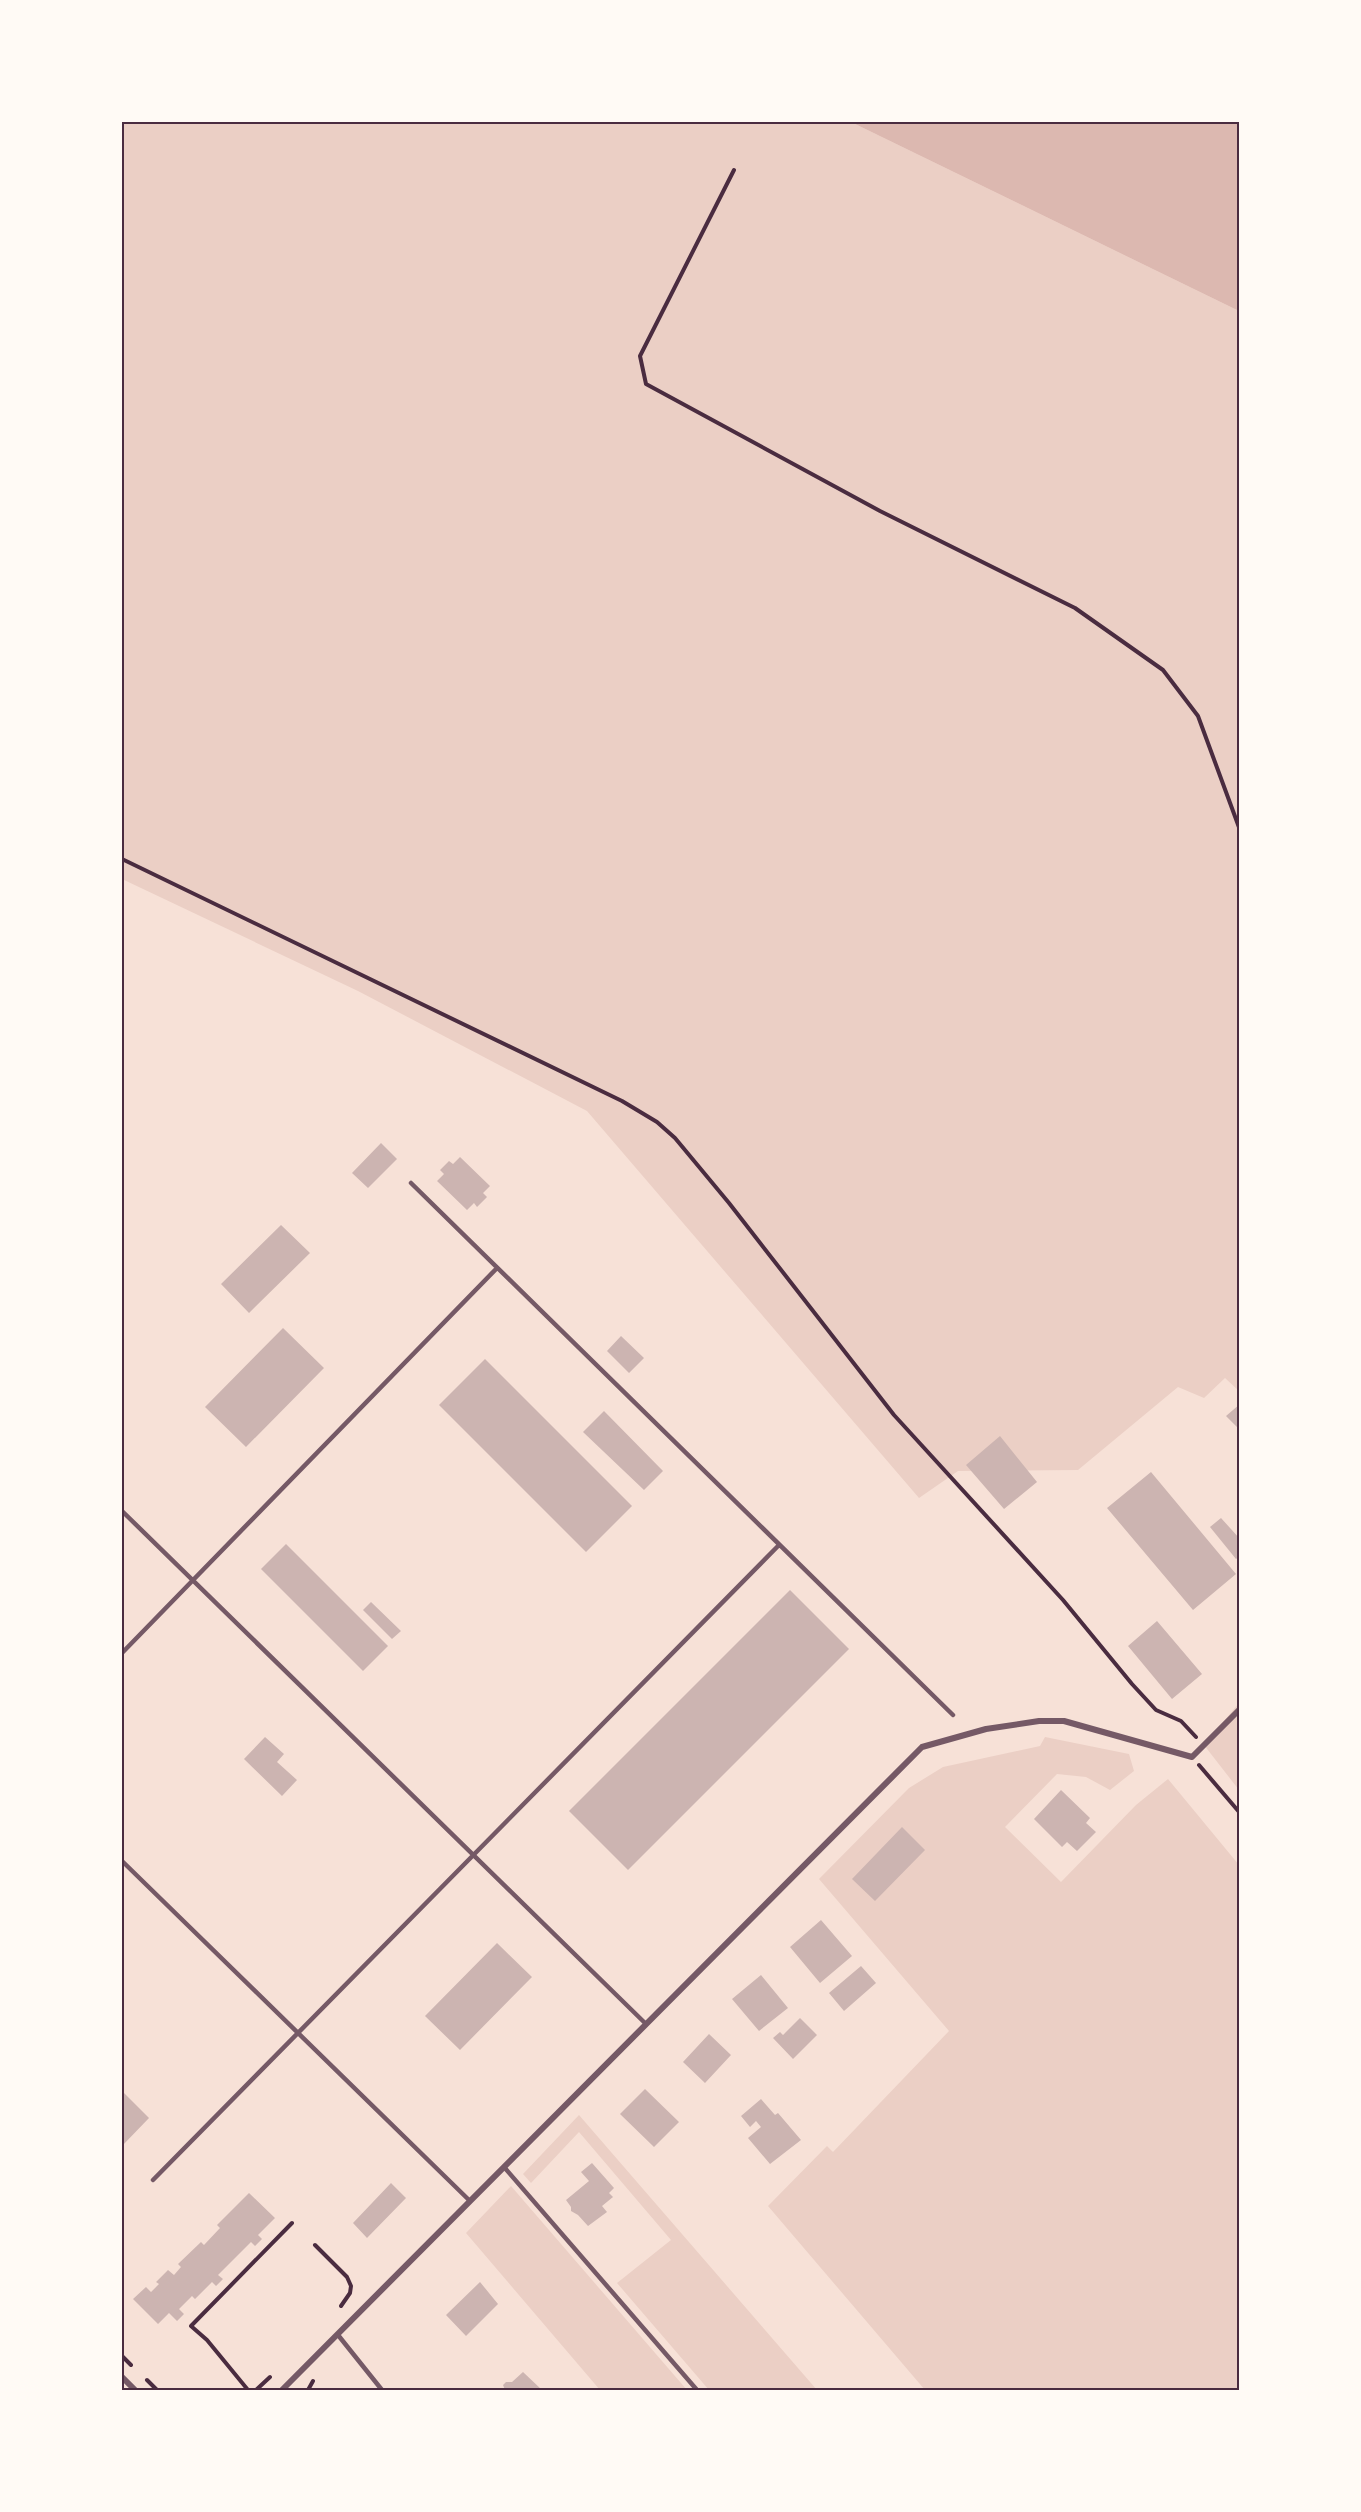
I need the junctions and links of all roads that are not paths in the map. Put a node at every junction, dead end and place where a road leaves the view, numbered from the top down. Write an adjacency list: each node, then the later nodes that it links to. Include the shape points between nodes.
1 (411, 1183): 2 (lane)
2 (497, 1268): 4 (lane); 5 (lane)
3 (122, 1511): 5 (lane)
4 (779, 1545): 8 (lane); 9 (lane)
5 (193, 1580): 6 (lane); 9 (lane)
6 (122, 1653)
7 (1239, 1709): 11 (street, via 1192,1757 1064,1721 986,1729 922,1747)
8 (953, 1715)
9 (474, 1855): 11 (lane); 12 (lane)
10 (122, 1861): 12 (lane)
11 (646, 2024): 13 (street)
12 (297, 2034): 14 (lane); 15 (lane)
13 (504, 2167): 15 (street); 21 (lane)
14 (153, 2180)
15 (470, 2201): 16 (street)
16 (338, 2335): 19 (street); 20 (lane)
17 (122, 2377): 18 (street)
18 (135, 2391)
19 (282, 2391)
20 (381, 2391)
21 (697, 2391)

